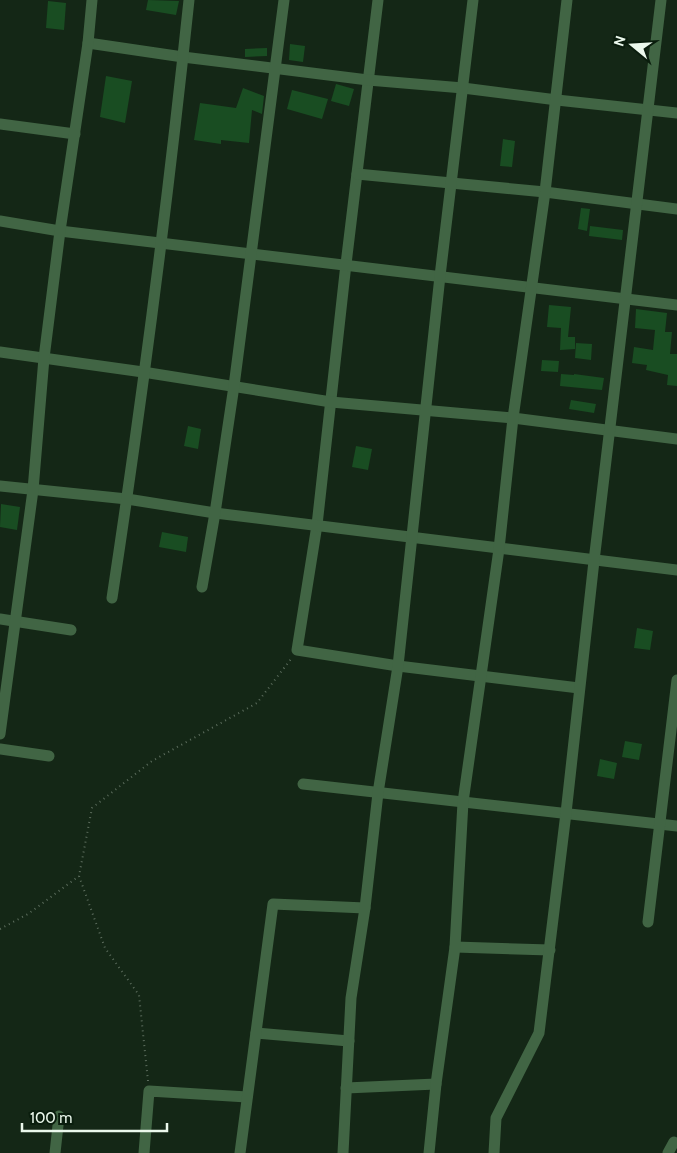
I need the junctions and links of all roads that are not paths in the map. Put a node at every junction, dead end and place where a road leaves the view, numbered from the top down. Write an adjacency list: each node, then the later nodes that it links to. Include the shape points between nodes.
1 (92, 0): 8 (street)
2 (189, 0): 9 (street)
3 (284, 0): 10 (street)
4 (378, 0): 11 (street)
5 (473, 0): 12 (street)
6 (568, 0): 13 (street)
7 (661, 0): 14 (street)
8 (88, 43): 9 (street); 17 (street)
9 (183, 57): 10 (street); 25 (street)
10 (276, 68): 11 (street); 26 (street)
11 (368, 80): 12 (street); 18 (street)
12 (463, 88): 13 (street); 19 (street)
13 (557, 100): 14 (street); 20 (street)
14 (647, 110): 15 (street); 21 (street)
15 (677, 113)
16 (0, 124): 17 (street)
17 (75, 134): 24 (street)
18 (357, 174): 19 (street); 27 (street)
19 (452, 183): 20 (street); 28 (street)
20 (545, 192): 21 (street); 29 (street)
21 (636, 203): 22 (street); 30 (street)
22 (677, 208)
23 (0, 221): 24 (street)
24 (60, 230): 25 (street); 33 (street)
25 (160, 242): 26 (street); 34 (street)
26 (252, 253): 27 (street); 35 (street)
27 (346, 264): 28 (street); 36 (street)
28 (440, 276): 29 (street); 37 (street)
29 (532, 287): 30 (street); 38 (street)
30 (625, 298): 31 (street); 39 (street)
31 (677, 305)
32 (0, 352): 33 (street)
33 (44, 358): 34 (street); 42 (street)
34 (143, 372): 35 (street); 43 (street)
35 (234, 386): 36 (street); 44 (street)
36 (331, 402): 37 (street); 45 (street)
37 (425, 410): 38 (street); 46 (street)
38 (513, 418): 39 (street); 47 (street)
39 (609, 430): 40 (street); 48 (street)
40 (677, 439)
41 (0, 486): 42 (street)
42 (33, 490): 43 (street); 53 (street)
43 (127, 499): 44 (street); 51 (street)
44 (215, 513): 45 (street); 50 (street)
45 (317, 525): 46 (street); 55 (street, via 297,650)
46 (412, 538): 47 (street); 55 (street)
47 (500, 549): 48 (street); 56 (street)
48 (594, 561): 49 (street); 58 (street)
49 (677, 570)
50 (202, 586)
51 (112, 598)
52 (0, 619): 53 (street)
53 (15, 621): 54 (street); 59 (street)
54 (71, 630)
55 (398, 666): 56 (street); 63 (street)
56 (481, 677): 58 (street); 64 (street)
57 (677, 680): 66 (street)
58 (579, 688): 65 (street)
59 (0, 734)
60 (0, 750): 61 (street)
61 (49, 756)
62 (303, 784): 63 (street)
63 (378, 793): 64 (street); 68 (street)
64 (463, 802): 65 (street); 70 (street)
65 (566, 813): 66 (street); 71 (street)
66 (660, 824): 67 (street); 69 (street)
67 (677, 826)
68 (365, 908): 72 (street, via 273,904); 73 (street, via 351,998)
69 (648, 922)
70 (455, 946): 71 (street); 74 (street)
71 (550, 950): 84 (street, via 540,1033 496,1118)
72 (256, 1033): 73 (street); 76 (street)
73 (349, 1041): 75 (street)
74 (436, 1084): 75 (street); 83 (street)
75 (346, 1088): 82 (street)
76 (247, 1097): 80 (street, via 149,1091); 81 (street)
77 (59, 1116): 79 (street)
78 (674, 1142): 85 (street)
79 (54, 1153)
80 (144, 1153)
81 (240, 1153)
82 (343, 1153)
83 (429, 1153)
84 (494, 1153)
85 (668, 1153)

